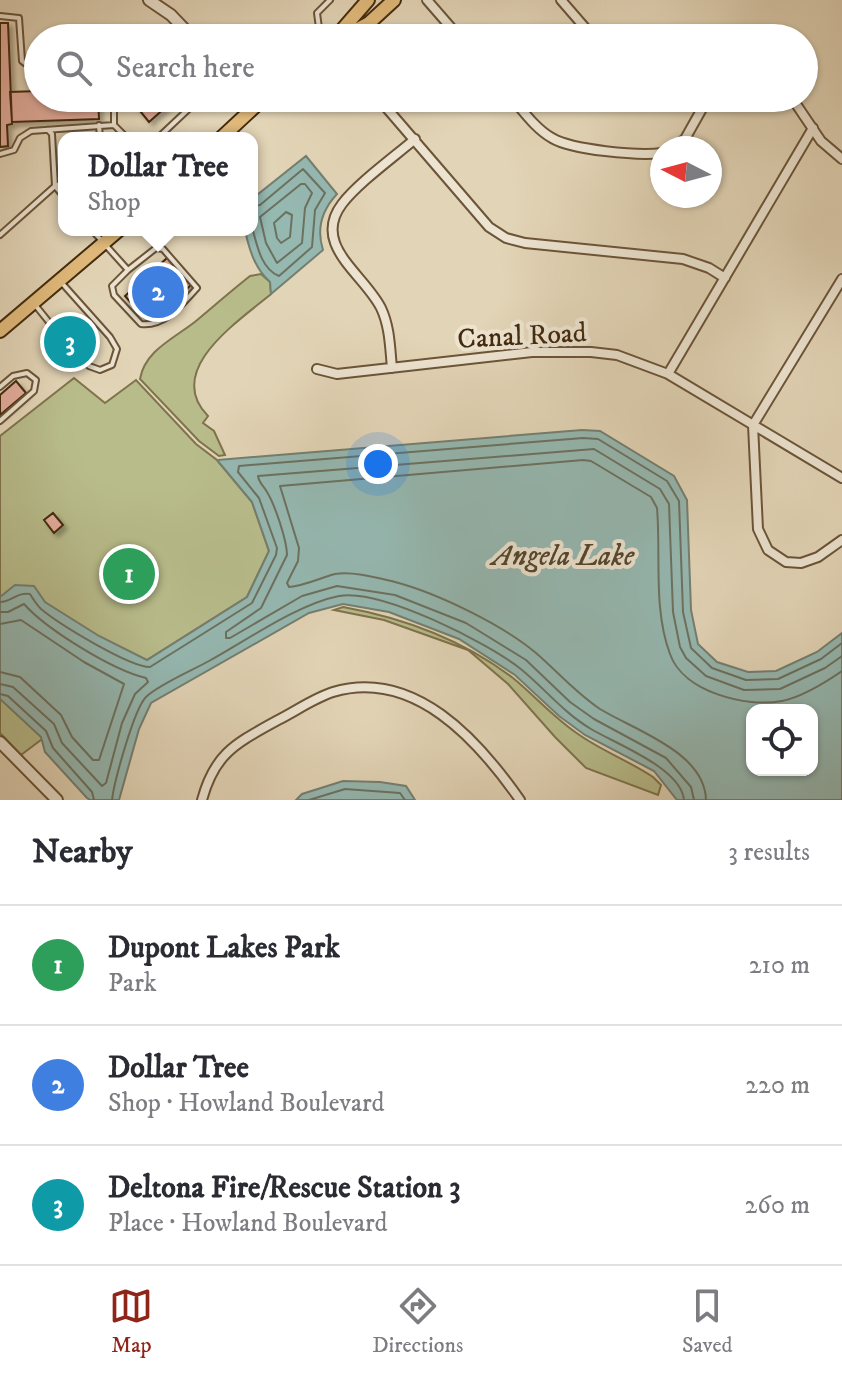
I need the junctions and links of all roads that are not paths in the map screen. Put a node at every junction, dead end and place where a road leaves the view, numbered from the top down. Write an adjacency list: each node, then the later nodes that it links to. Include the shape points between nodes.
1 (151, 0): 8 (street)
2 (330, 0): 9 (lane, via 317,13)
3 (368, 0): 10 (main road)
4 (394, 0): 11 (main road)
5 (427, 0): 12 (street)
6 (566, 2): 13 (street)
7 (0, 16): 14 (lane, via 19,18)
8 (181, 24)
9 (318, 24)
10 (347, 24)
11 (367, 24)
12 (448, 24)
13 (582, 24)
14 (24, 62)
15 (114, 112): 23 (lane)
16 (185, 112): 28 (lane)
17 (245, 112): 29 (main road)
18 (391, 112): 31 (street)
19 (524, 112): 33 (street, via 552,138 571,146)
20 (700, 112): 30 (street)
21 (802, 112): 24 (street)
22 (99, 125): 23 (lane); 25 (lane); 26 (lane)
23 (114, 125): 27 (lane)
24 (813, 128): 34 (street); 43 (street)
25 (46, 129): 32 (lane, via 31,131 14,150); 36 (lane, via 52,134)
26 (100, 132)
27 (121, 132)
28 (164, 132)
29 (227, 132)
30 (687, 136)
31 (415, 139): 43 (street, via 489,227 506,238 683,259); 50 (street, via 343,202 331,233 344,261 382,311)
32 (0, 154)
33 (650, 155)
34 (842, 159)
35 (58, 185): 36 (lane)
36 (55, 186): 37 (lane); 38 (lane)
37 (58, 190)
38 (0, 235)
39 (97, 236): 41 (lane)
40 (113, 236): 41 (main road)
41 (104, 244): 42 (lane); 45 (main road)
42 (128, 270): 42 (lane, via 112,286 114,295 141,324 153,325 177,310 197,288 163,249 156,248)
43 (725, 278): 52 (street)
44 (842, 279): 55 (street)
45 (60, 280): 46 (main road); 49 (lane, via 117,349 112,365 100,370)
46 (33, 303): 47 (main road); 48 (lane)
47 (0, 331)
48 (57, 332)
49 (77, 351)
50 (392, 368): 51 (street, Canal Road, via 337,374); 52 (street, Canal Road, via 564,351 617,355)
51 (317, 369)
52 (668, 374): 55 (street, Canal Road)
53 (0, 387): 54 (lane, via 27,373 36,380 34,391)
54 (0, 421)
55 (753, 425): 56 (street, Canal Road); 57 (street, via 758,529 768,550 786,562 801,563)
56 (841, 477)
57 (842, 540)
58 (0, 742): 59 (street)
59 (57, 800)
60 (202, 800): 61 (street, via 211,772 229,749 326,694 364,687 391,690 427,704 470,740)
61 (520, 800)

